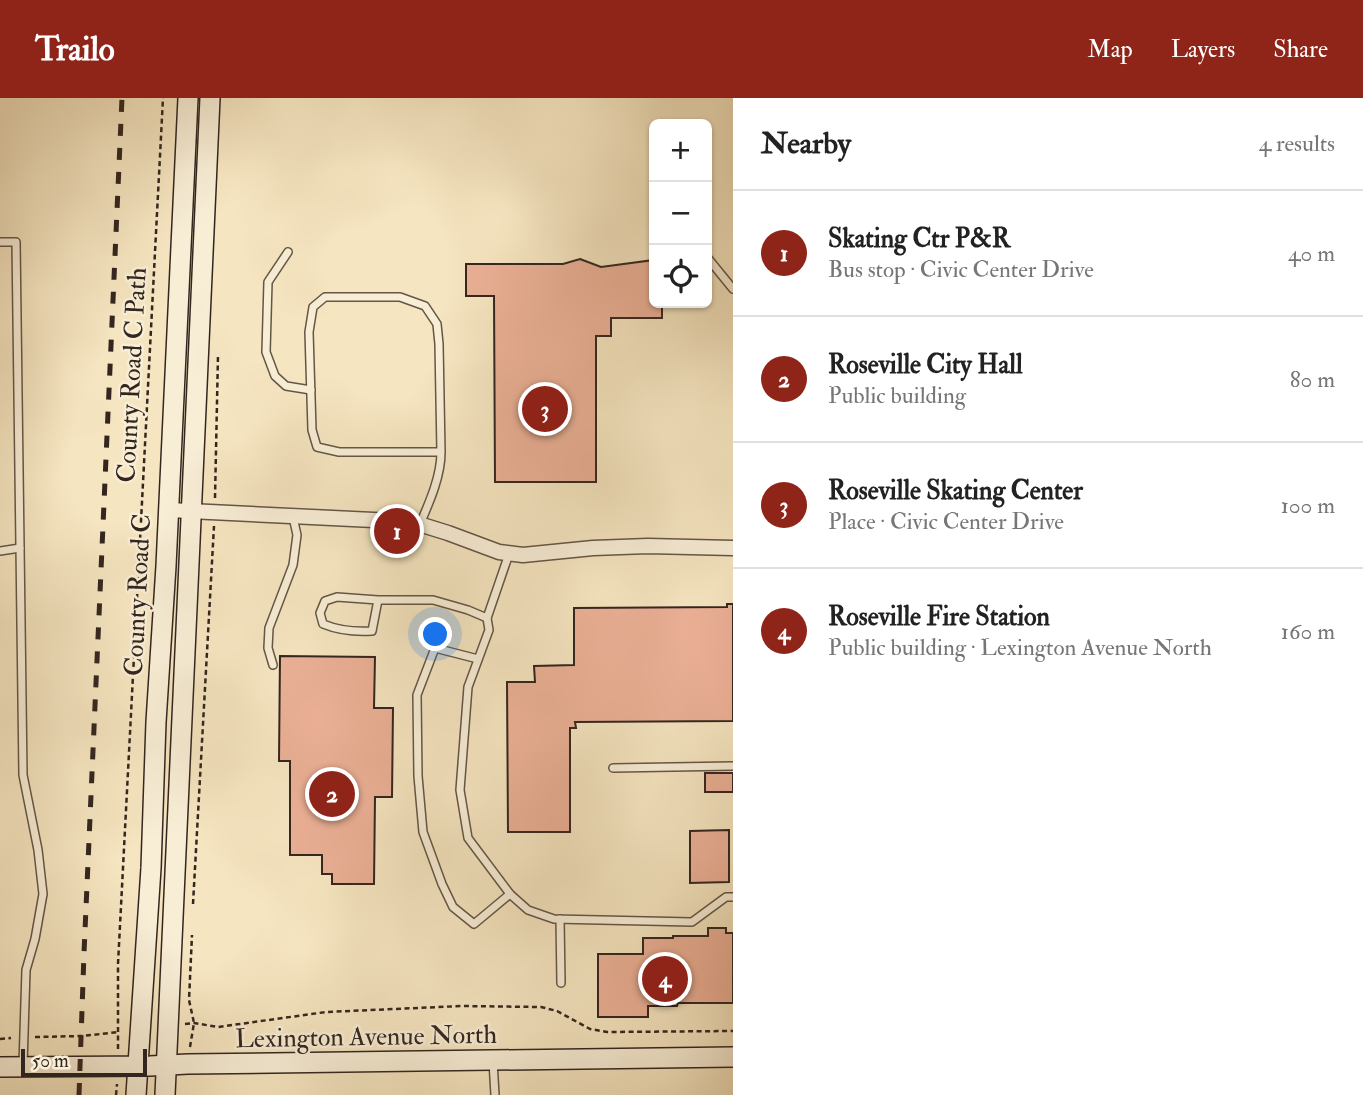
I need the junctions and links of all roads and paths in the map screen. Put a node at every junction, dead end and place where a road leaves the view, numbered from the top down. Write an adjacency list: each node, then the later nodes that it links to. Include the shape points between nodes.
1 (163, 98): 33 (path, County Road C Path, via 118,1032)
2 (188, 98): 11 (main road, County Road C)
3 (210, 98): 12 (main road, County Road C)
4 (0, 242): 16 (lane, via 16,242)
5 (288, 251): 9 (lane, via 268,282 266,352 275,376 286,386)
6 (712, 263): 7 (lane)
7 (733, 289)
8 (219, 345): 13 (path)
9 (311, 390): 10 (lane, via 317,447 339,452); 10 (lane, via 309,332 313,307 325,297 400,297 425,306 437,324)
10 (441, 452): 15 (lane, via 441,467)
11 (169, 510): 12 (street); 37 (main road, County Road C)
12 (191, 511): 13 (street); 38 (main road, County Road C)
13 (215, 511): 14 (street); 28 (path)
14 (293, 516): 15 (street); 23 (lane, via 297,535 293,565 269,628)
15 (419, 524): 19 (street)
16 (20, 548): 18 (lane); 33 (lane, via 23,775 43,894 26,970)
17 (733, 548): 19 (street, via 648,546)
18 (0, 551)
19 (510, 553): 21 (lane)
20 (378, 600): 20 (lane, via 337,597 326,601 320,613 323,624 352,632 372,631); 21 (lane, via 433,600)
21 (487, 618): 22 (lane, via 489,630)
22 (478, 659): 26 (lane, via 468,687 460,790 468,838); 26 (lane, via 435,648 417,695 423,832 453,907 474,924)
23 (273, 665)
24 (733, 766): 25 (lane)
25 (613, 768)
26 (510, 894): 29 (lane, via 528,910)
27 (733, 897): 29 (lane, via 726,897 692,922)
28 (193, 911)
29 (560, 919): 31 (lane)
30 (192, 924): 32 (path, via 189,1000 194,1023 218,1027 326,1012 541,1007 607,1032)
31 (561, 983)
32 (733, 1031)
33 (23, 1038): 34 (path); 40 (lane)
34 (0, 1039)
35 (733, 1057): 36 (main road, Lexington Avenue North)
36 (493, 1060): 38 (main road, Lexington Avenue North); 43 (lane)
37 (137, 1066): 38 (main road, Lexington Avenue North); 40 (main road, Lexington Avenue North); 41 (main road, County Road C)
38 (166, 1066): 42 (main road, County Road C)
39 (0, 1067): 40 (main road, Lexington Avenue North)
40 (23, 1067)
41 (136, 1095)
42 (165, 1095)
43 (495, 1095)

